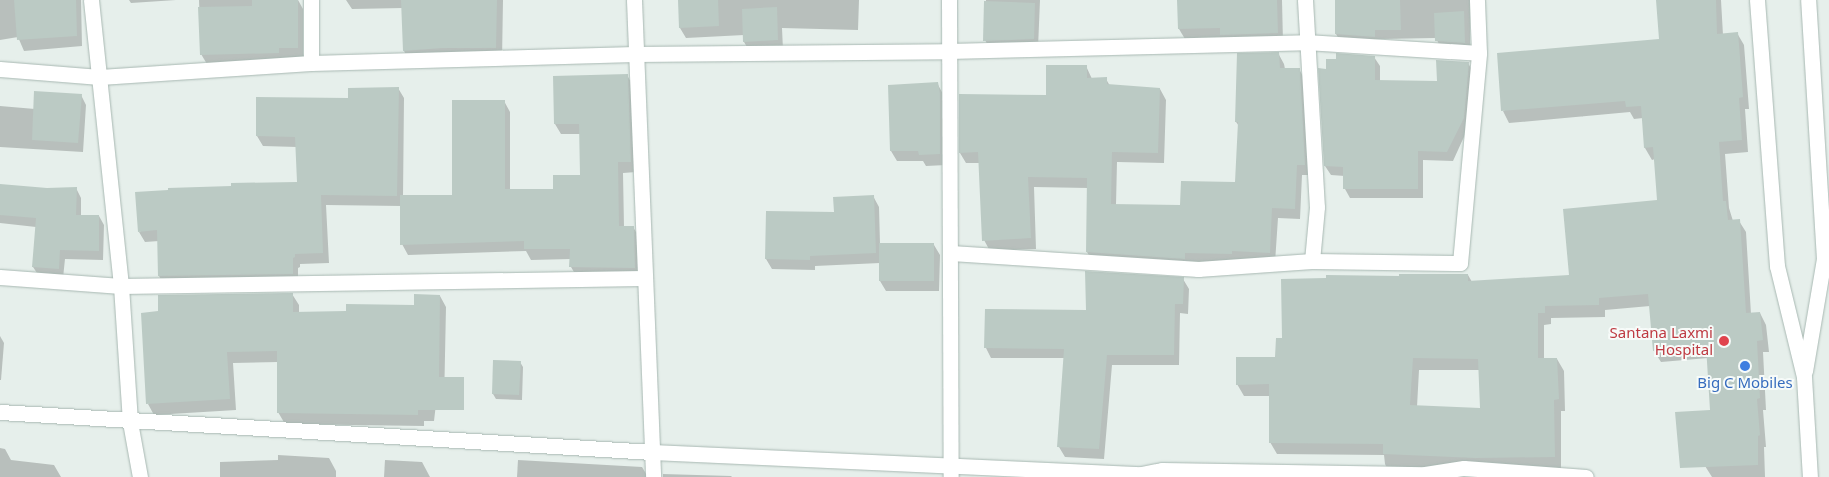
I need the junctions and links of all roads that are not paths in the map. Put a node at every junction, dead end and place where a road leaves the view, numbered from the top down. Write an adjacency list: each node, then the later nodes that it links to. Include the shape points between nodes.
1 (92, 0): 15 (street)
2 (311, 0): 13 (street)
3 (634, 0): 12 (street)
4 (949, 0): 10 (street)
5 (1305, 0): 9 (street)
6 (1477, 0): 11 (street)
7 (1757, 0): 21 (street, via 1777,266)
8 (1808, 0): 21 (street, via 1824,259)
9 (1306, 42): 10 (street); 11 (street); 17 (street, via 1317,207)
10 (948, 51): 12 (street); 16 (street)
11 (1479, 53): 17 (street, via 1460,263)
12 (635, 54): 13 (street); 19 (street)
13 (311, 62): 15 (street)
14 (0, 69): 15 (street)
15 (100, 77): 20 (street)
16 (951, 253): 17 (street, via 1198,269); 25 (street)
17 (1312, 261)
18 (0, 277): 20 (street)
19 (643, 278): 20 (street); 24 (street)
20 (121, 286): 23 (street)
21 (1804, 377): 30 (street)
22 (0, 412): 23 (street)
23 (130, 422): 24 (street); 27 (street)
24 (652, 452): 25 (street); 28 (street)
25 (951, 471): 26 (street)
26 (1162, 474): 29 (street, via 1425,474 1464,468)
27 (140, 477)
28 (653, 477)
29 (1586, 477)
30 (1810, 477)

